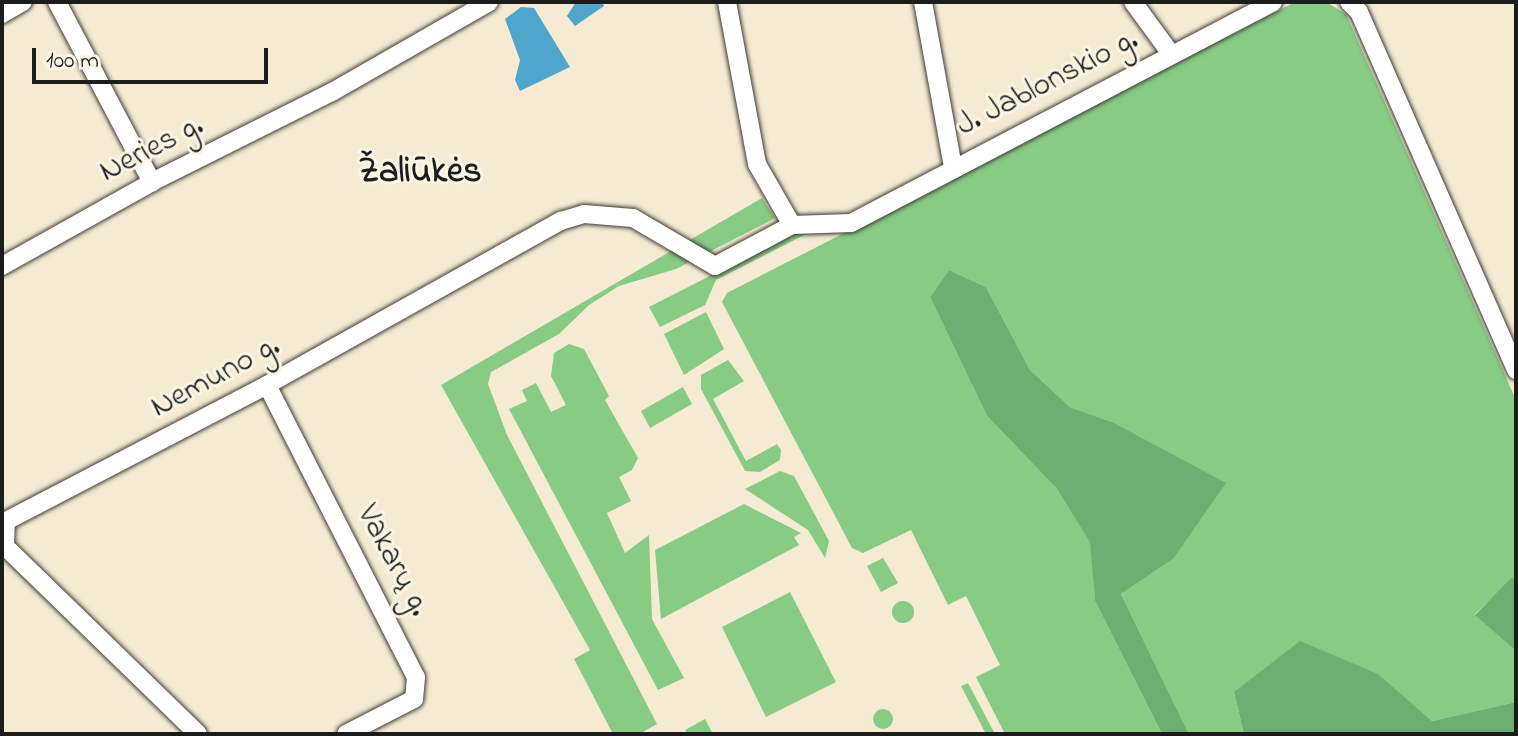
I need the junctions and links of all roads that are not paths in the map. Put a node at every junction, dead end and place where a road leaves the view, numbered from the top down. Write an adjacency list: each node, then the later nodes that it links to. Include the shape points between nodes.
1 (23, 2): 9 (street)
2 (57, 2): 12 (street)
3 (489, 2): 12 (street, Neries g., via 491,6 332,92)
4 (727, 2): 13 (street, via 757,164)
5 (923, 2): 11 (street)
6 (1133, 2): 10 (street)
7 (1273, 2): 10 (street, J. Jablonskio g.)
8 (1349, 2): 15 (street, via 1359,12)
9 (2, 14)
10 (1171, 54): 11 (street, J. Jablonskio g.)
11 (953, 167): 13 (street, J. Jablonskio g., via 851,223)
12 (152, 182): 14 (street, Neries g.)
13 (792, 225): 16 (street, Nemuno g., via 715,266 633,218 584,214 561,221)
14 (2, 266)
15 (1516, 370)
16 (267, 385): 17 (street, Nemuno g., via 6,521 5,546); 18 (street, Vakarų g., via 416,677 414,699)
17 (198, 734)
18 (346, 734)

